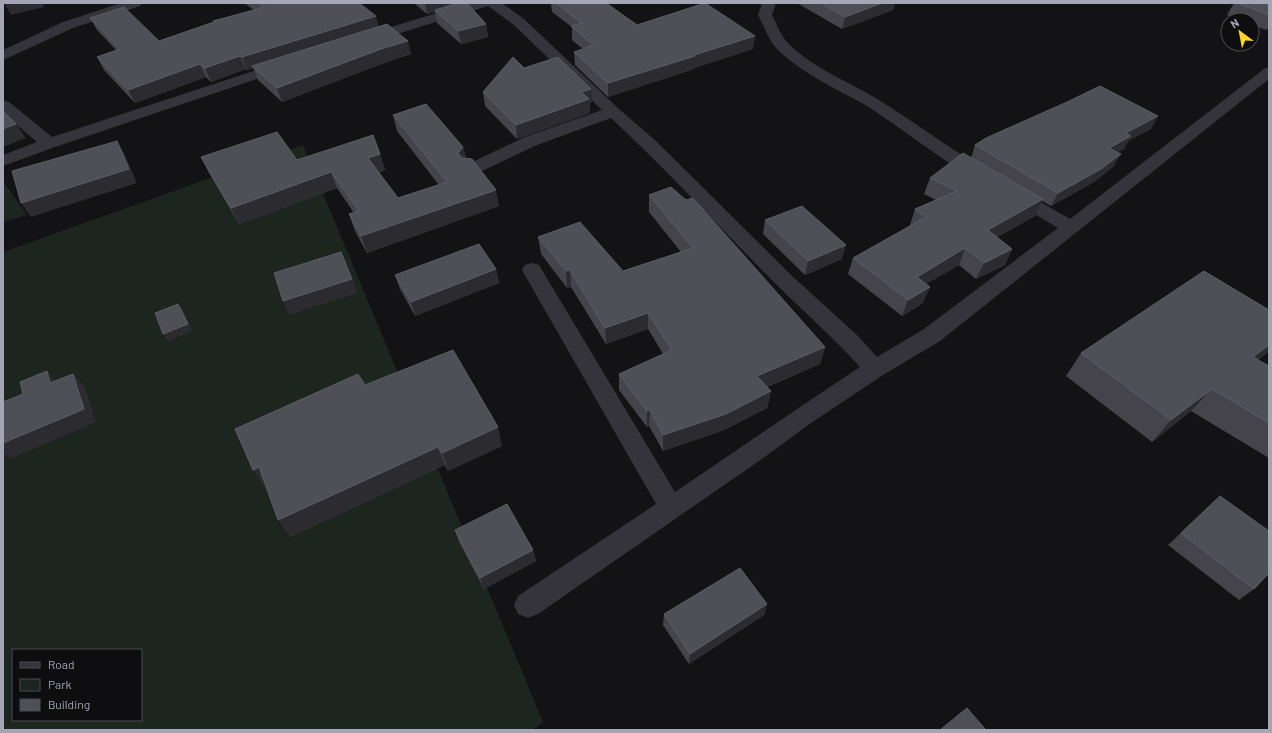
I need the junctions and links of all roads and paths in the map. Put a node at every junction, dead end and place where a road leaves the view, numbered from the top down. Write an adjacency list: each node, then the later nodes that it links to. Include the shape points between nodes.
1 (135, 3): 6 (street, via 68,25)
2 (484, 3): 5 (street)
3 (493, 3): 10 (street, via 519,22)
4 (769, 3): 14 (street, via 765,15 781,46 790,53 874,104 955,159)
5 (349, 44)
6 (3, 56)
7 (297, 60): 11 (street)
8 (1269, 72): 14 (street)
9 (3, 105): 11 (street)
10 (613, 112): 13 (street, via 531,141); 16 (street, via 651,146)
11 (49, 143): 12 (street)
12 (3, 161)
13 (472, 169)
14 (1071, 228): 16 (street, via 932,335)
15 (532, 270): 17 (street)
16 (875, 369): 17 (street)
17 (671, 508): 18 (street)
18 (528, 605)

